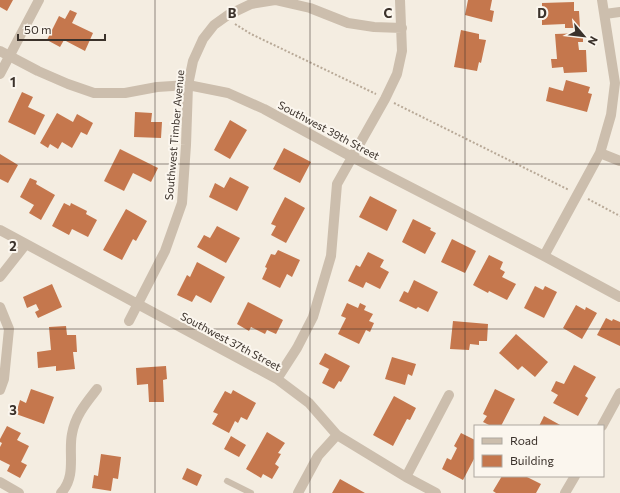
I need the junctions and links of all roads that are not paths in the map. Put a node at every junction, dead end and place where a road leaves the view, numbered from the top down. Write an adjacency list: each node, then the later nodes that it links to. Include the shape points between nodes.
1 (39, 0): 8 (street)
2 (400, 0): 6 (street)
3 (602, 0): 5 (street)
4 (620, 12): 5 (street)
5 (605, 14): 11 (street, via 615,83 611,115)
6 (402, 28): 10 (street, Southwest Timber Avenue, via 348,23 310,8 275,0 251,4 214,24 203,39 193,61); 12 (street, via 402,51 396,74)
7 (0, 51): 8 (street, Southwest 39th Street)
8 (10, 56): 9 (street); 10 (street, Southwest 39th Street, via 38,71 94,93 125,93)
9 (0, 74)
10 (188, 85): 12 (street, Southwest 39th Street, via 228,92); 19 (street, Southwest Timber Avenue, via 182,203 165,251)
11 (600, 153): 13 (street); 16 (street)
12 (352, 157): 16 (street, Southwest 39th Street); 22 (street, via 337,184 332,256 313,317)
13 (620, 161)
14 (0, 230): 15 (street, Southwest 37th Street)
15 (26, 244): 17 (street); 19 (street, Southwest 37th Street)
16 (544, 256): 18 (street, Southwest 39th Street)
17 (0, 277)
18 (620, 297)
19 (138, 305): 21 (street, Southwest Timber Avenue); 22 (street, Southwest 37th Street)
20 (0, 307): 24 (street, via 9,329 4,379)
21 (129, 321)
22 (277, 379): 28 (street, Southwest 37th Street, via 309,403)
23 (97, 389): 34 (street, via 79,412 71,434 72,465 66,488)
24 (0, 390)
25 (620, 393): 27 (street)
26 (449, 395): 29 (street)
27 (603, 425)
28 (337, 435): 29 (street, Southwest 37th Street); 36 (street, via 318,456)
29 (406, 477): 37 (street, Southwest 37th Street)
30 (574, 477): 38 (street)
31 (227, 481): 35 (lane)
32 (0, 482): 33 (street)
33 (19, 493)
34 (61, 493)
35 (251, 493)
36 (298, 493)
37 (436, 493)
38 (565, 493)

